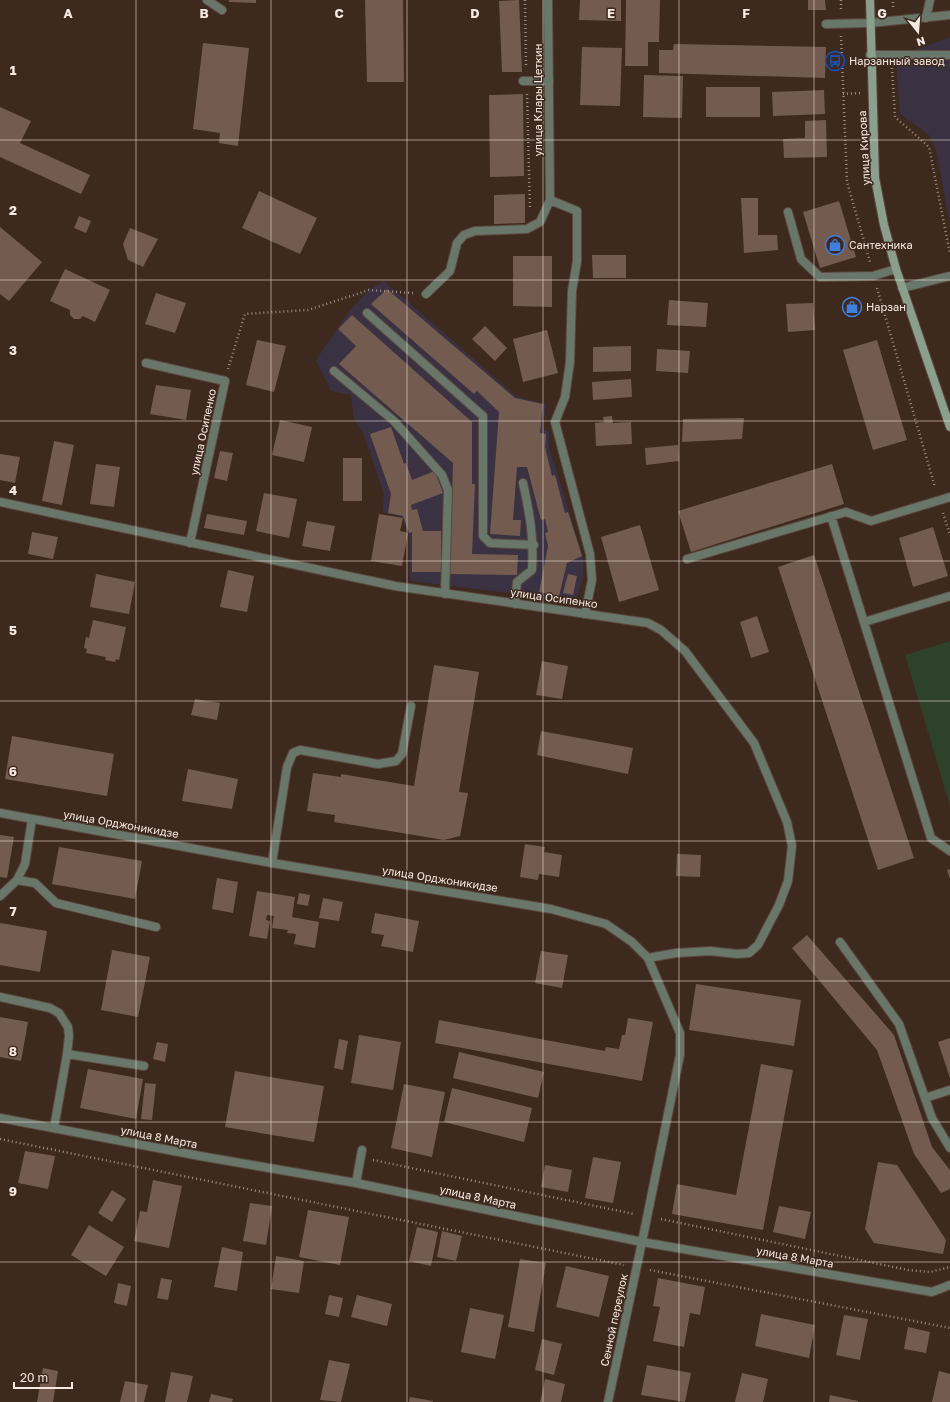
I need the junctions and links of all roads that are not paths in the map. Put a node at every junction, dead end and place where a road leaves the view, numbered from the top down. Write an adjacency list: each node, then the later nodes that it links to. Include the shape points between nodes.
1 (207, 0): 5 (street)
2 (548, 0): 13 (street, улица Клары Цеткин)
3 (870, 0): 8 (street, улица Кирова)
4 (930, 0): 7 (street)
5 (222, 10)
6 (950, 15): 7 (street)
7 (926, 18): 8 (street)
8 (870, 23): 9 (street); 10 (street, улица Кирова)
9 (826, 24)
10 (870, 55): 11 (street); 16 (street, улица Кирова, via 875,178)
11 (950, 55)
12 (525, 81): 13 (street)
13 (549, 81): 14 (street, улица Клары Цеткин)
14 (550, 200): 19 (street, via 540,222 527,229 475,231 464,235 457,243 450,271); 34 (street, via 578,211 570,362 565,397 555,422 590,554 592,580)
15 (788, 212): 16 (street, via 801,259 820,277 873,276)
16 (896, 269): 18 (street, улица Кирова)
17 (950, 276): 18 (street)
18 (902, 288): 23 (street, улица Кирова)
19 (426, 294)
20 (367, 313): 29 (street, via 483,416 483,536 490,543)
21 (146, 363): 28 (street, улица Осипенко, via 225,381)
22 (334, 371): 31 (street, via 394,421 442,475 448,490)
23 (950, 427)
24 (523, 483): 29 (street)
25 (950, 497): 27 (street, via 872,521 846,512)
26 (0, 502): 28 (street, улица Осипенко)
27 (831, 516): 30 (street); 35 (street)
28 (190, 543): 31 (street, улица Осипенко)
29 (534, 544): 33 (street, via 532,570 517,582)
30 (686, 559)
31 (445, 594): 33 (street, улица Осипенко)
32 (950, 596): 35 (street)
33 (514, 604): 34 (street, улица Осипенко)
34 (585, 614): 45 (street, улица Осипенко, via 648,623 661,630 686,651 754,743 787,822 792,846 788,881 780,905 758,945 749,953 710,951)
35 (864, 622): 39 (street, via 931,838)
36 (411, 706): 40 (street, via 402,754 396,761 378,764 300,750 293,753 287,767)
37 (0, 813): 38 (street, улица Орджоникидзе)
38 (32, 819): 40 (street, улица Орджоникидзе); 41 (street, via 25,864)
39 (950, 851)
40 (272, 863): 45 (street, улица Орджоникидзе, via 551,909 606,924 632,942)
41 (17, 880): 42 (street); 43 (street, via 35,883 56,903)
42 (0, 896)
43 (156, 927)
44 (840, 942): 50 (street, via 899,1024)
45 (648, 958): 56 (street, Сенной переулок, via 680,1033 680,1055)
46 (0, 998): 47 (street, via 50,1008 59,1013 68,1027)
47 (67, 1054): 48 (street); 52 (street)
48 (144, 1066)
49 (950, 1090): 50 (street)
50 (925, 1098): 53 (street, via 932,1118)
51 (0, 1118): 52 (street, улица 8 Марта)
52 (54, 1128): 55 (street, улица 8 Марта)
53 (950, 1148)
54 (362, 1150): 55 (street)
55 (356, 1183): 56 (street, улица 8 Марта)
56 (642, 1242): 57 (street, улица 8 Марта, via 932,1292); 58 (street, Сенной переулок)
57 (950, 1285)
58 (608, 1402)

